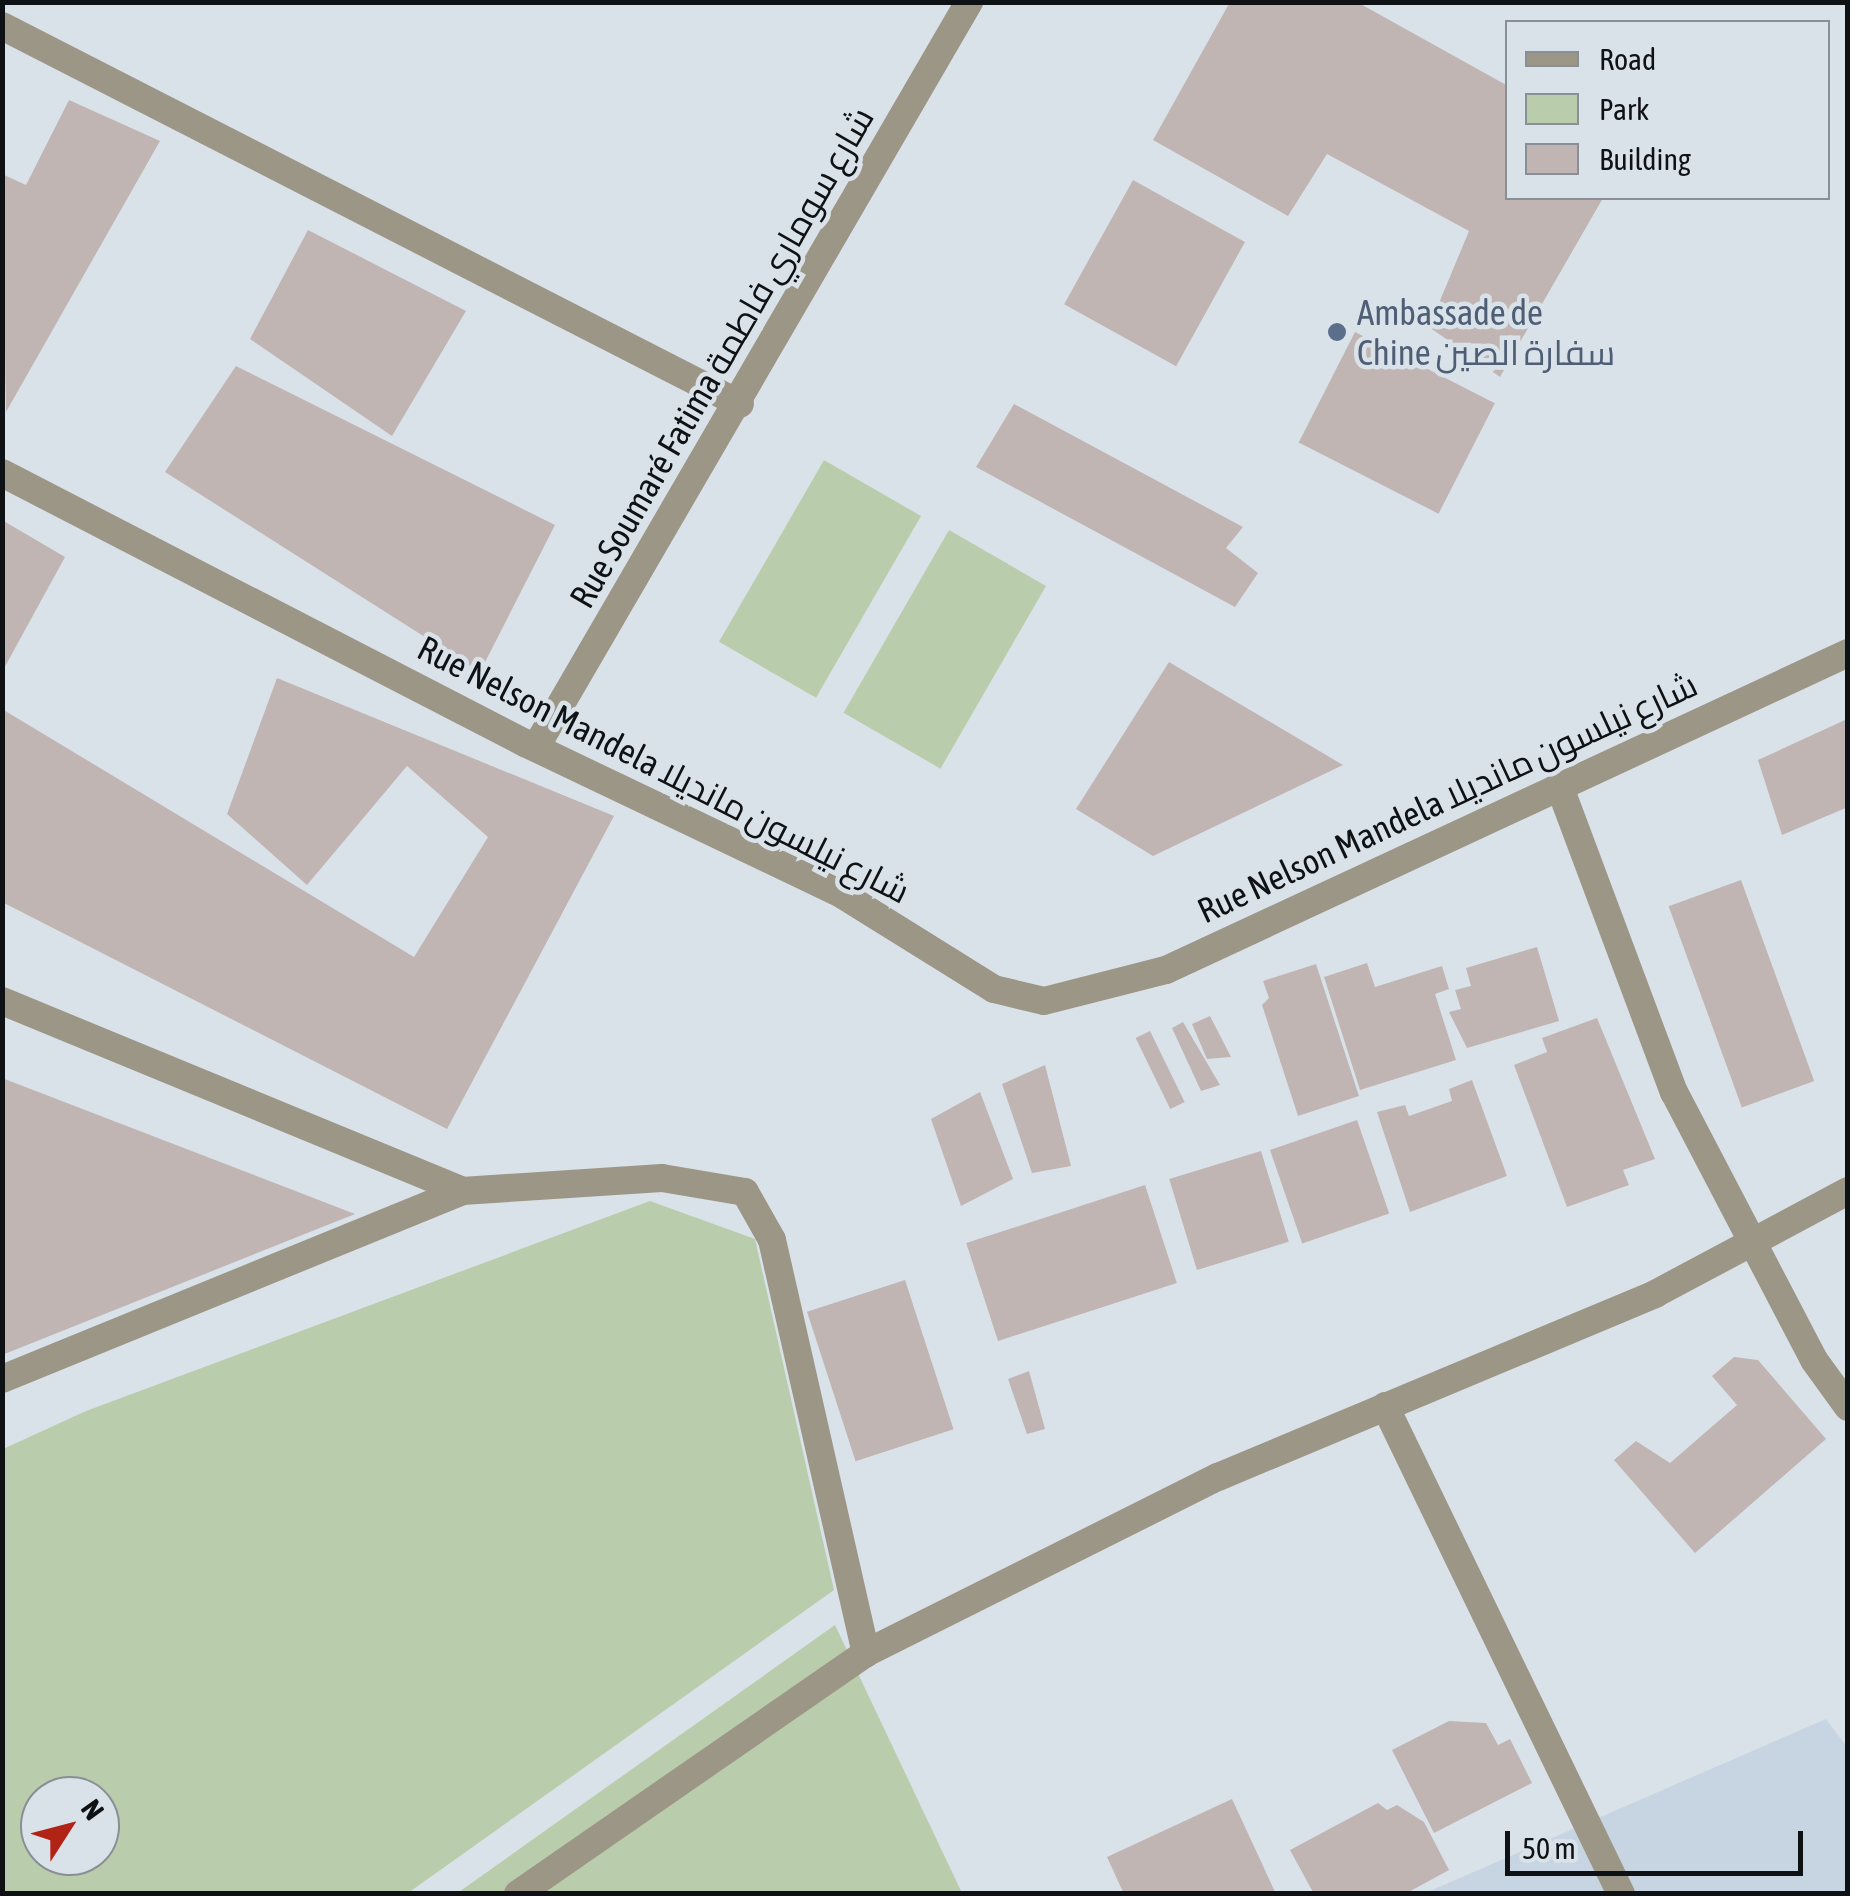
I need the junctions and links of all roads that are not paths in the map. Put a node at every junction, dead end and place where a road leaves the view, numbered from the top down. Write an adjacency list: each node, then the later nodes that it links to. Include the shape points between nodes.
1 (968, 2): 3 (street, Rue Soumaré Fatima شارع سوماري فاطمة)
2 (2, 26): 3 (street)
3 (740, 404): 6 (street, Rue Soumaré Fatima شارع سوماري فاطمة)
4 (2, 473): 6 (street, Rue Nelson Mandela شارع نيلسون مانديلا)
5 (1848, 654): 7 (street, Rue Nelson Mandela شارع نيلسون مانديلا)
6 (536, 748): 7 (street, Rue Nelson Mandela شارع نيلسون مانديلا, via 843,895 994,989 1044,1002 1166,970)
7 (1559, 784): 11 (street, via 1674,1092)
8 (2, 1000): 9 (street)
9 (462, 1191): 12 (street); 15 (street, via 662,1178 745,1192 772,1240)
10 (1848, 1191): 11 (street)
11 (1753, 1246): 13 (street); 14 (street, via 1814,1360)
12 (2, 1379)
13 (1384, 1406): 15 (street, via 1218,1477); 17 (street)
14 (1848, 1407)
15 (866, 1653): 16 (street)
16 (518, 1894)
17 (1620, 1894)

